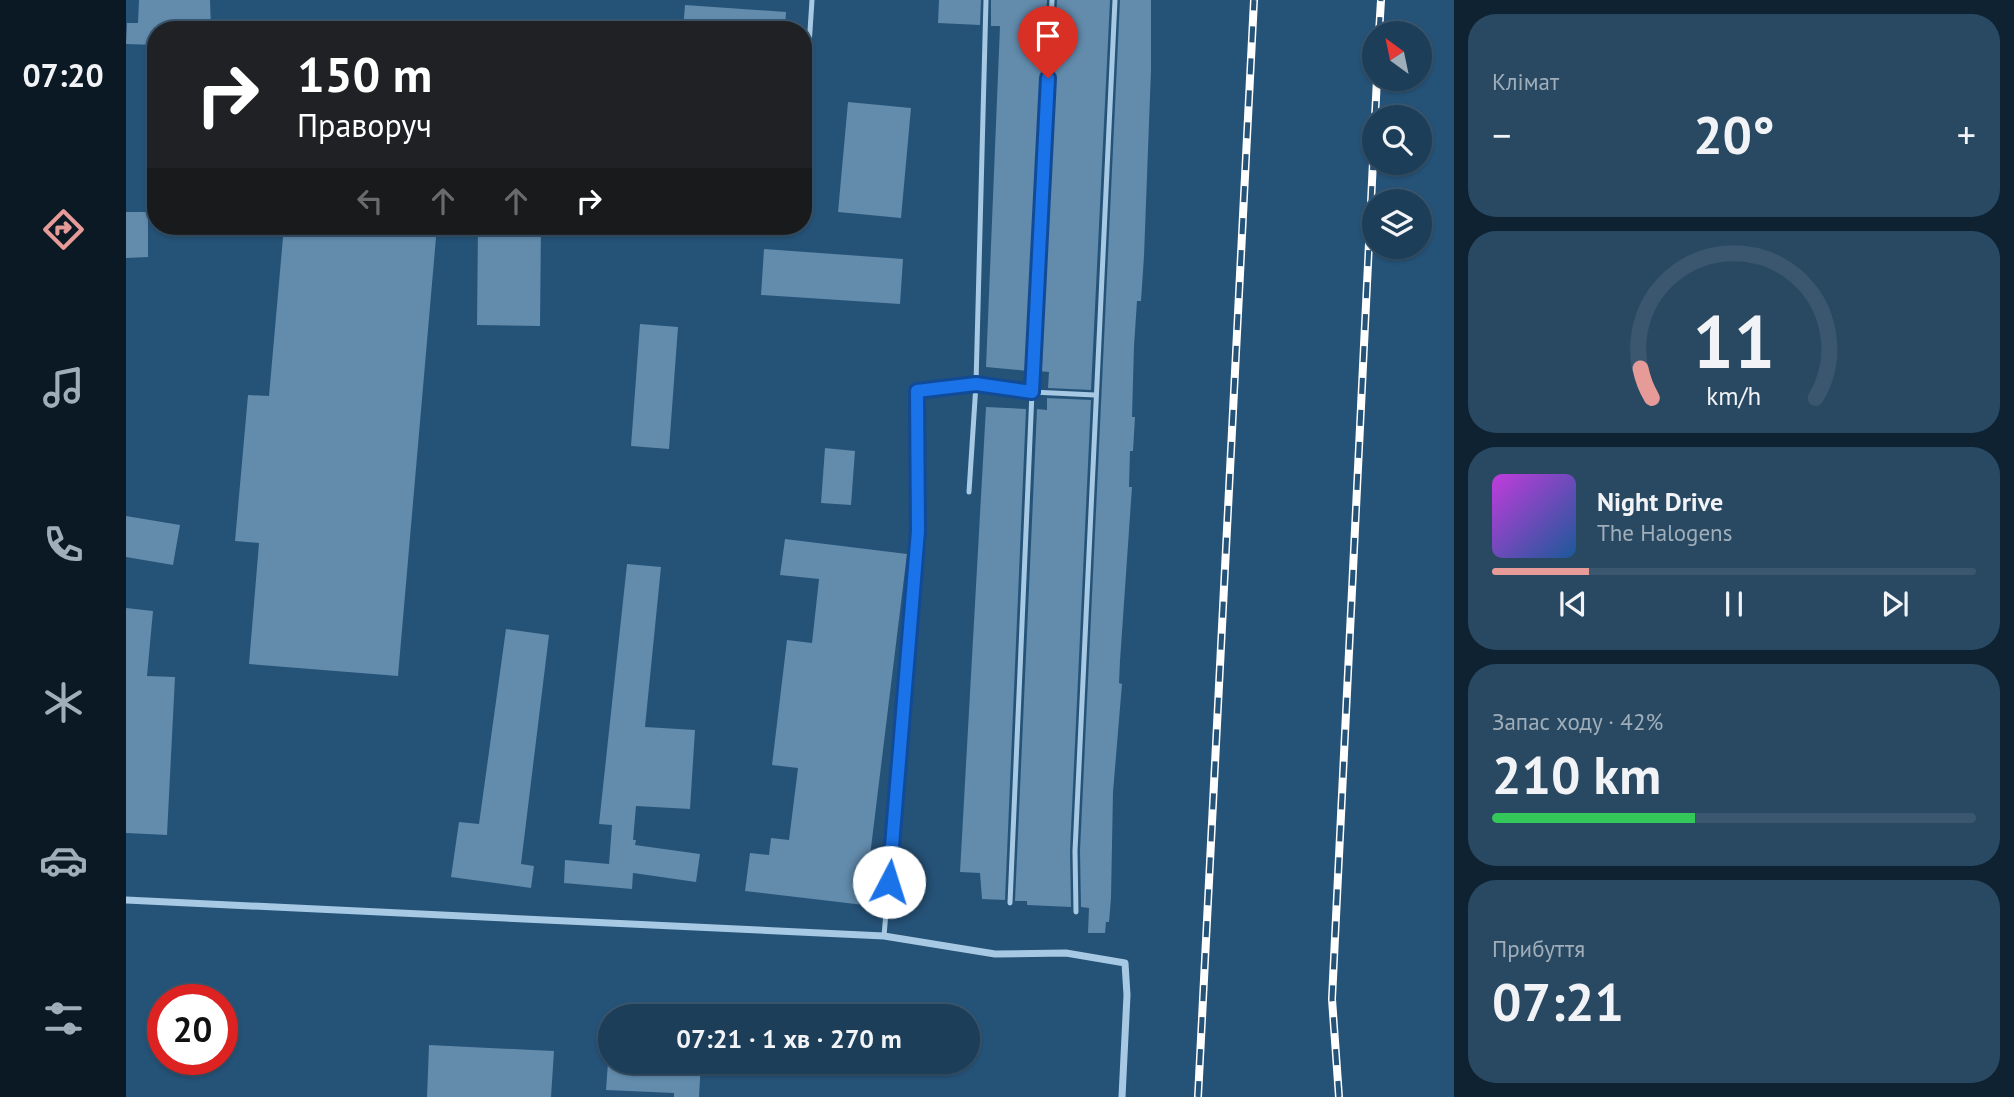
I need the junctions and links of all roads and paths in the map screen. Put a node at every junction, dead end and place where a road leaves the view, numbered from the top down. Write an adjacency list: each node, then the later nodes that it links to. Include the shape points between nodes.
1 (811, 0): 5 (lane)
2 (986, 0): 6 (lane)
3 (1052, 0): 7 (lane)
4 (1115, 0): 8 (lane)
5 (810, 21)
6 (976, 384): 7 (lane); 9 (lane); 13 (lane, via 917,391 918,531)
7 (1032, 392): 8 (lane); 11 (lane)
8 (1096, 395): 12 (lane)
9 (969, 492)
10 (126, 900): 13 (street)
11 (1010, 903)
12 (1076, 912)
13 (884, 936): 14 (street, via 995,954 1066,953 1125,963)
14 (1122, 1097)

